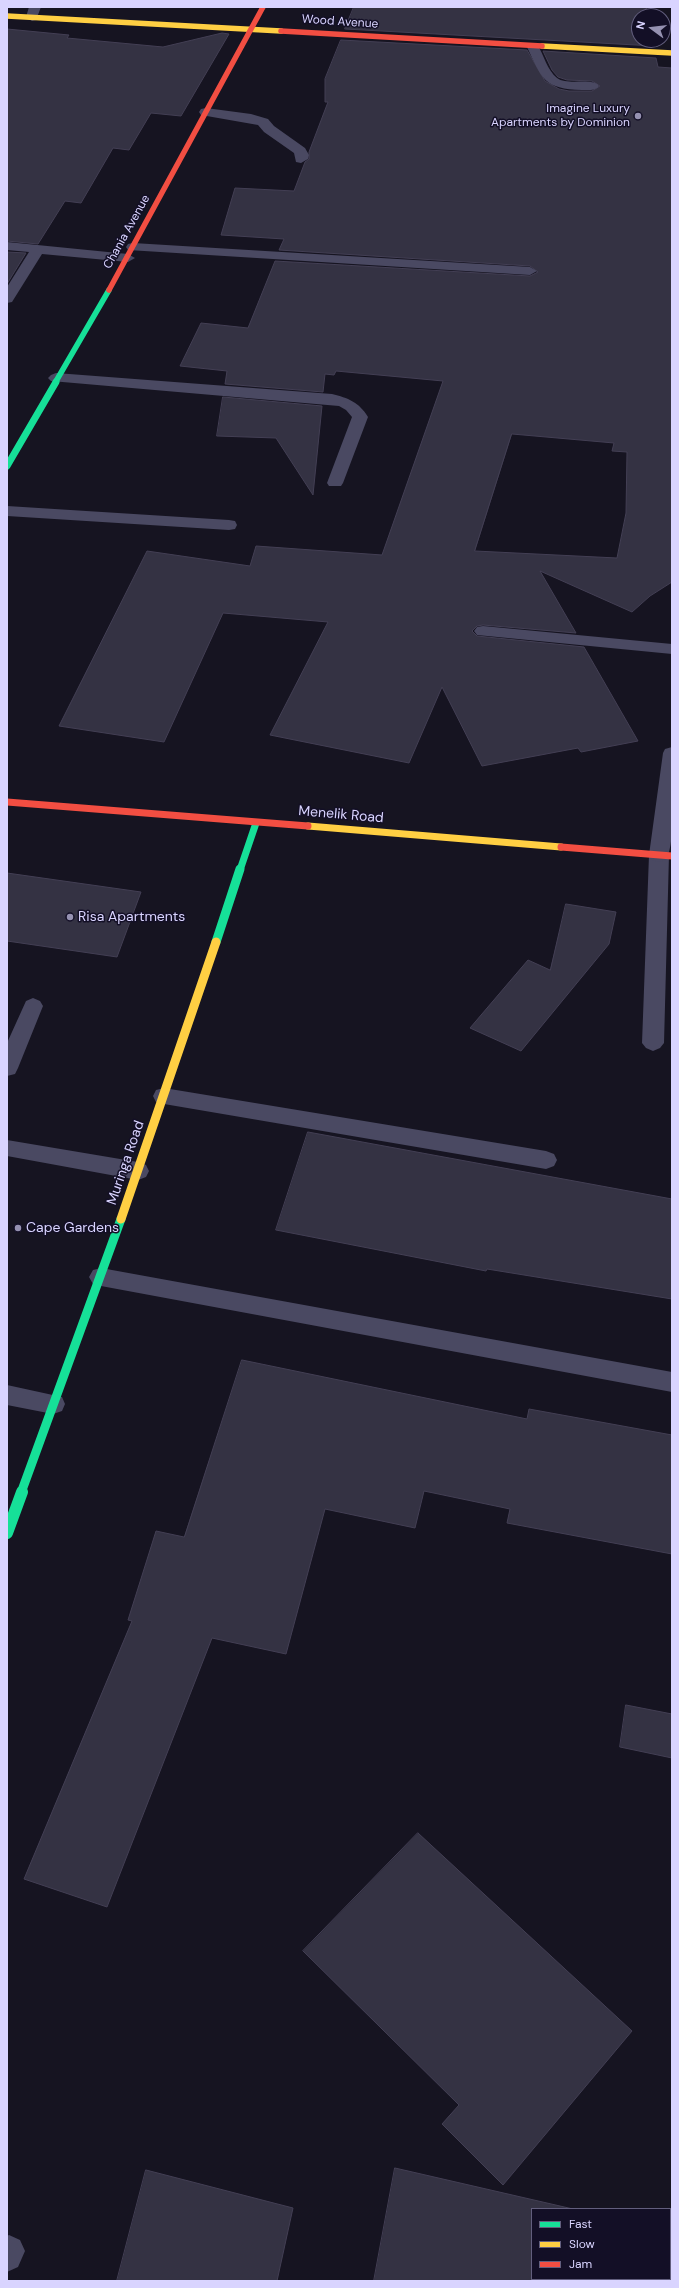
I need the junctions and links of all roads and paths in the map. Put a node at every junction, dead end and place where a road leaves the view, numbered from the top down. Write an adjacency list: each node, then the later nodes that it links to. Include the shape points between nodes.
1 (263, 7): 4 (street, Chania Avenue)
2 (33, 12): 3 (street, Wood Avenue); 4 (street, Wood Avenue)
3 (7, 16)
4 (251, 28): 5 (street, Wood Avenue); 8 (street, Chania Avenue)
5 (533, 47): 6 (street, Wood Avenue); 7 (street, via 551,82 558,86)
6 (672, 53)
7 (594, 86)
8 (206, 112): 9 (street, via 263,122 300,150); 12 (street, Chania Avenue)
9 (301, 159)
10 (7, 246): 11 (street)
11 (38, 248): 12 (street); 14 (street)
12 (130, 252): 13 (street); 15 (street, Chania Avenue)
13 (530, 271)
14 (7, 299)
15 (56, 378): 16 (street, Chania Avenue); 17 (street, via 332,399 347,403 356,408 360,417)
16 (7, 466)
17 (335, 483)
18 (7, 511): 19 (street)
19 (229, 525)
20 (484, 631): 21 (street)
21 (672, 649)
22 (672, 752): 25 (street)
23 (7, 802): 24 (street, Menelik Road)
24 (256, 823): 25 (street, Menelik Road); 29 (street, Muringa Road)
25 (665, 856): 27 (street)
26 (32, 1006): 28 (street)
27 (653, 1043)
28 (7, 1068)
29 (164, 1096): 31 (street); 32 (street, Muringa Road)
30 (7, 1148): 32 (street)
31 (546, 1160)
32 (138, 1171): 33 (street, Muringa Road)
33 (101, 1277): 34 (street); 36 (street, Muringa Road)
34 (672, 1382)
35 (7, 1395): 36 (street)
36 (53, 1404): 37 (street, Muringa Road)
37 (7, 1533)

